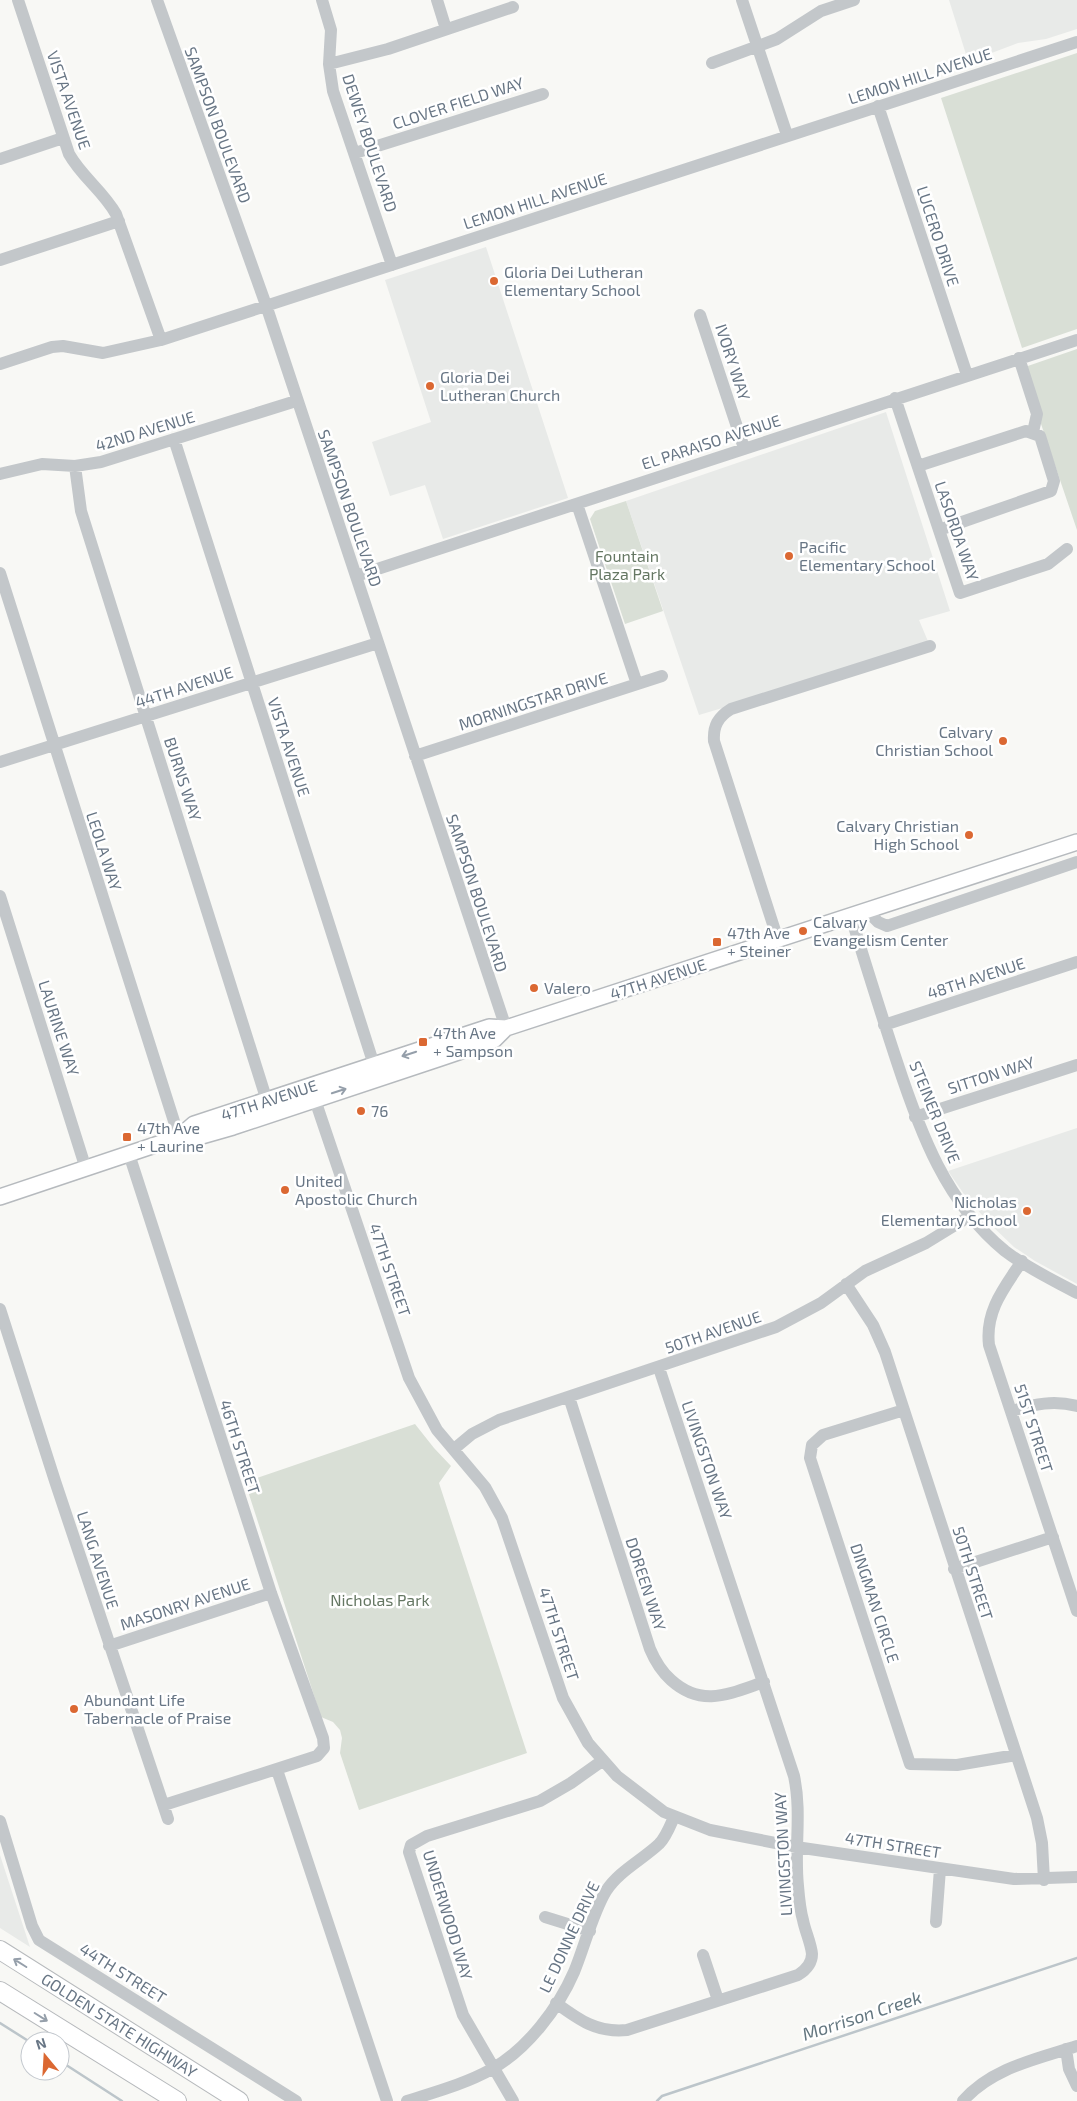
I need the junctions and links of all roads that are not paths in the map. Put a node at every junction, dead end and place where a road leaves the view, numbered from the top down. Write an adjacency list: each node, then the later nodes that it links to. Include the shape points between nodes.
1 (18, 0): 16 (street, VISTA AVENUE)
2 (157, 0): 22 (street, SAMPSON BOULEVARD)
3 (322, 0): 12 (street, DEWEY BOULEVARD, via 332,39)
4 (437, 0): 8 (street)
5 (742, 0): 10 (street)
6 (854, 0): 10 (street, via 821,11 798,28)
7 (514, 7): 8 (street)
8 (446, 28): 12 (street, via 356,59)
9 (1077, 42): 14 (street, LEMON HILL AVENUE)
10 (757, 48): 11 (street); 15 (street)
11 (712, 63)
12 (329, 64): 17 (street, DEWEY BOULEVARD, via 334,91)
13 (543, 94): 17 (street, CLOVER FIELD WAY)
14 (878, 106): 15 (street, LEMON HILL AVENUE); 28 (street, LUCERO DRIVE)
15 (787, 135): 21 (street, LEMON HILL AVENUE)
16 (63, 138): 18 (street); 19 (street, VISTA AVENUE, via 74,163 106,198)
17 (355, 153): 21 (street, DEWEY BOULEVARD)
18 (0, 159)
19 (119, 222): 20 (street); 24 (street, VISTA AVENUE)
20 (0, 260)
21 (392, 265): 22 (street, LEMON HILL AVENUE)
22 (266, 305): 24 (street, LEMON HILL AVENUE); 30 (street, SAMPSON BOULEVARD)
23 (700, 315): 33 (street, IVORY WAY)
24 (161, 340): 27 (street, LEMON HILL AVENUE, via 103,353 52,347)
25 (1077, 340): 26 (street, EL PARAISO AVENUE)
26 (1019, 358): 28 (street, EL PARAISO AVENUE); 31 (street, via 1037,414)
27 (0, 364)
28 (967, 375): 29 (street, EL PARAISO AVENUE)
29 (895, 398): 33 (street, EL PARAISO AVENUE); 35 (street, LASORDA WAY)
30 (296, 401): 32 (street, 42ND AVENUE); 41 (street, SAMPSON BOULEVARD)
31 (1034, 432): 35 (street, via 1026,431); 38 (street, via 1040,436 1050,467 1054,481 1051,491)
32 (174, 439): 34 (street, 42ND AVENUE, via 117,458); 45 (street, VISTA AVENUE)
33 (744, 448): 37 (street, EL PARAISO AVENUE)
34 (75, 466): 36 (street, 42ND AVENUE, via 42,464); 47 (street, BURNS WAY, via 81,511)
35 (918, 466): 38 (street, LASORDA WAY)
36 (0, 474)
37 (577, 504): 41 (street, EL PARAISO AVENUE); 46 (street)
38 (939, 530): 39 (street, LASORDA WAY, via 960,594 1048,564)
39 (1067, 550)
40 (0, 573): 48 (street, LEOLA WAY)
41 (356, 576): 42 (street, SAMPSON BOULEVARD)
42 (378, 643): 45 (street, 44TH AVENUE); 49 (street, SAMPSON BOULEVARD)
43 (930, 646): 56 (street, via 731,709 717,721 714,741)
44 (662, 676): 46 (street, MORNINGSTAR DRIVE)
45 (251, 682): 47 (street, 44TH AVENUE); 60 (street, VISTA AVENUE)
46 (637, 684): 49 (street, MORNINGSTAR DRIVE)
47 (146, 716): 48 (street, 44TH AVENUE); 63 (street, BURNS WAY)
48 (53, 745): 50 (street, 44TH AVENUE); 65 (street, LEOLA WAY)
49 (415, 756): 59 (street, SAMPSON BOULEVARD)
50 (0, 762)
51 (1077, 842): 54 (main road, 47TH AVENUE)
52 (1077, 862): 54 (street, via 887,926)
53 (0, 896): 68 (street, LAURINE WAY)
54 (867, 912): 55 (main road, 47TH AVENUE)
55 (851, 917): 56 (main road, 47TH AVENUE); 58 (street, STEINER DRIVE)
56 (778, 940): 59 (main road, 47TH AVENUE)
57 (1077, 962): 58 (street, 48TH AVENUE)
58 (884, 1025): 64 (street, STEINER DRIVE)
59 (506, 1028): 60 (main road, 47TH AVENUE, one-way to 60, via 489,1027); 62 (main road, 47TH AVENUE, one-way to 59, via 494,1040)
60 (374, 1065): 62 (main road, 47TH AVENUE)
61 (1077, 1065): 64 (street, SITTON WAY)
62 (312, 1093): 63 (main road, 47TH AVENUE); 66 (main road, 47TH AVENUE); 80 (street, 47TH STREET, via 409,1378 426,1412)
63 (267, 1101): 65 (main road, 47TH AVENUE, via 194,1124); 66 (street, via 262,1109 214,1126)
64 (915, 1116): 70 (street, STEINER DRIVE, via 937,1165)
65 (179, 1137): 66 (main road, 47TH AVENUE); 67 (main road, 47TH AVENUE)
66 (198, 1138)
67 (129, 1154): 68 (main road, 47TH AVENUE); 83 (street, 46TH STREET)
68 (86, 1169): 69 (main road, 47TH AVENUE)
69 (0, 1197)
70 (970, 1216): 71 (street, STEINER DRIVE, via 1006,1251); 72 (street, 50TH AVENUE, via 926,1243 881,1262)
71 (1022, 1261): 73 (street, STEINER DRIVE); 79 (street, 51ST STREET, via 996,1299 988,1326 991,1354)
72 (846, 1284): 75 (street, 50TH AVENUE, via 805,1313 776,1327); 78 (street, 50TH STREET, via 882,1343)
73 (1077, 1293)
74 (0, 1309): 85 (street, LANG AVENUE)
75 (659, 1368): 76 (street, 50TH AVENUE); 86 (street, LIVINGSTON WAY)
76 (569, 1397): 80 (street, 50TH AVENUE, via 486,1425); 86 (street, DOREEN WAY, via 657,1665 684,1691 701,1696 727,1695)
77 (1077, 1406): 79 (street, via 1043,1403)
78 (904, 1410): 82 (street, 50TH STREET); 87 (street, DINGMAN CIRCLE, via 823,1435 812,1445 810,1458 910,1764 957,1765)
79 (1012, 1411): 81 (street, 51ST STREET)
80 (454, 1450): 88 (street, 47TH STREET, via 485,1488 502,1518 563,1698)
81 (1053, 1537): 82 (street); 84 (street, 51ST STREET)
82 (954, 1569): 87 (street, 50TH STREET)
83 (271, 1593): 85 (street, MASONRY AVENUE); 89 (street, 46TH STREET, via 324,1738 324,1748 317,1756)
84 (1077, 1611)
85 (109, 1646): 90 (street, LANG AVENUE)
86 (764, 1682): 94 (street, LIVINGSTON WAY, via 796,1786 799,1828)
87 (1016, 1755): 97 (street, 50TH STREET, via 1040,1829)
88 (602, 1761): 91 (street, 47TH STREET, via 631,1789); 107 (street, UNDERWOOD WAY, via 572,1783 540,1800 427,1836 411,1845 411,1863 456,1994 473,2034)
89 (277, 1770): 90 (street); 112 (street)
90 (164, 1805): 92 (street, LANG AVENUE)
91 (674, 1818): 94 (street, 47TH STREET, via 710,1830); 100 (street, LE DONNE DRIVE, via 661,1842 607,1889)
92 (168, 1819)
93 (0, 1821): 111 (street, 44TH STREET, via 39,1940)
94 (796, 1847): 95 (street, 47TH STREET); 104 (street, LIVINGSTON WAY, via 802,1919 812,1954 806,1971)
95 (940, 1869): 97 (street, 47TH STREET); 99 (street)
96 (1077, 1877): 97 (street, 47TH STREET)
97 (1044, 1880)
98 (545, 1917): 100 (street)
99 (936, 1922)
100 (590, 1931): 105 (street, LE DONNE DRIVE, via 567,1986)
101 (0, 1950): 110 (highway, GOLDEN STATE HIGHWAY, one-way to 101)
102 (703, 1955): 104 (street)
103 (0, 1991): 109 (highway, GOLDEN STATE HIGHWAY, one-way to 109)
104 (718, 2000): 105 (street, LIVINGSTON WAY, via 618,2031 590,2026)
105 (556, 2003): 107 (street, LE DONNE DRIVE, via 529,2038)
106 (1071, 2047): 108 (street, via 1069,2069); 115 (street, via 995,2075)
107 (493, 2068): 113 (street, LE DONNE DRIVE, via 456,2085); 114 (street, UNDERWOOD WAY)
108 (1077, 2086)
109 (177, 2101)
110 (239, 2101)
111 (296, 2101)
112 (386, 2101)
113 (407, 2101)
114 (513, 2101)
115 (963, 2101)

